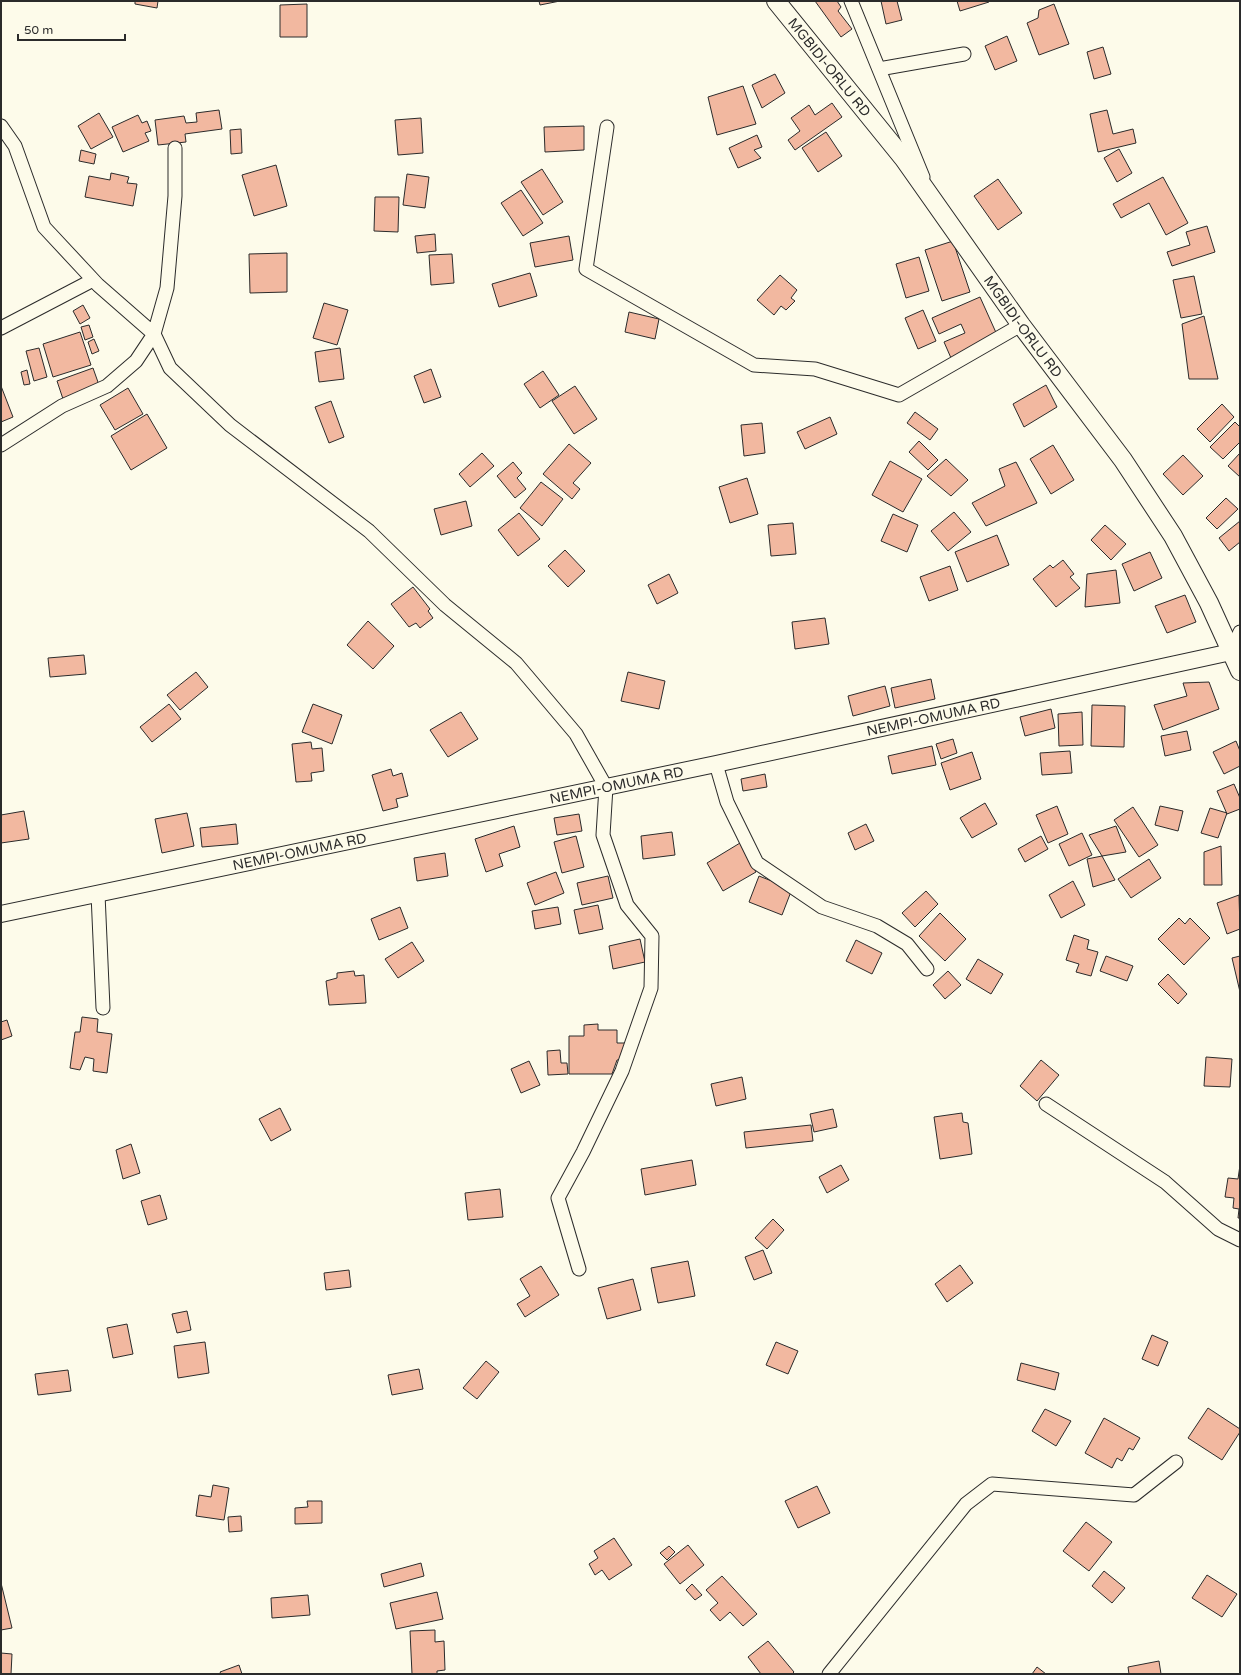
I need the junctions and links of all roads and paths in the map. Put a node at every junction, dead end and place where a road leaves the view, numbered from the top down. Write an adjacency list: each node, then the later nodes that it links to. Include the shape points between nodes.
1 (776, 1): 8 (main road, MGBIDI-ORLU RD, via 904,159)
2 (851, 1): 4 (street)
3 (964, 54): 4 (street)
4 (879, 68): 8 (street)
5 (1, 126): 9 (street, via 15,146 44,227)
6 (607, 127): 10 (street, via 586,269 754,365 815,369 900,395)
7 (175, 148): 12 (street, via 175,196 167,288)
8 (932, 198): 10 (main road, MGBIDI-ORLU RD)
9 (93, 280): 11 (street); 12 (street)
10 (1021, 325): 15 (main road, MGBIDI-ORLU RD, via 1123,460 1173,536 1209,603)
11 (1, 328)
12 (154, 334): 13 (street, via 136,362 107,386 62,406); 18 (street, via 170,368 230,425 369,531 445,605 516,663 576,734)
13 (1, 445)
14 (1240, 632): 15 (street)
15 (1231, 652): 16 (main road, MGBIDI-ORLU RD); 17 (street, NEMPI-OMUMA RD)
16 (1240, 671)
17 (716, 764): 18 (street, NEMPI-OMUMA RD); 21 (street, via 727,802 757,863 822,907 877,926 907,944)
18 (606, 787): 19 (street, NEMPI-OMUMA RD); 25 (street, via 604,834 627,905 652,936 651,988 622,1071 558,1198)
19 (98, 894): 20 (street, NEMPI-OMUMA RD); 22 (street)
20 (1, 914)
21 (927, 968)
22 (102, 1008)
23 (1046, 1104): 24 (street, via 1165,1182 1218,1229)
24 (1240, 1240)
25 (578, 1269)
26 (1176, 1462): 27 (street, via 1134,1495 992,1484 966,1504)
27 (829, 1674)

